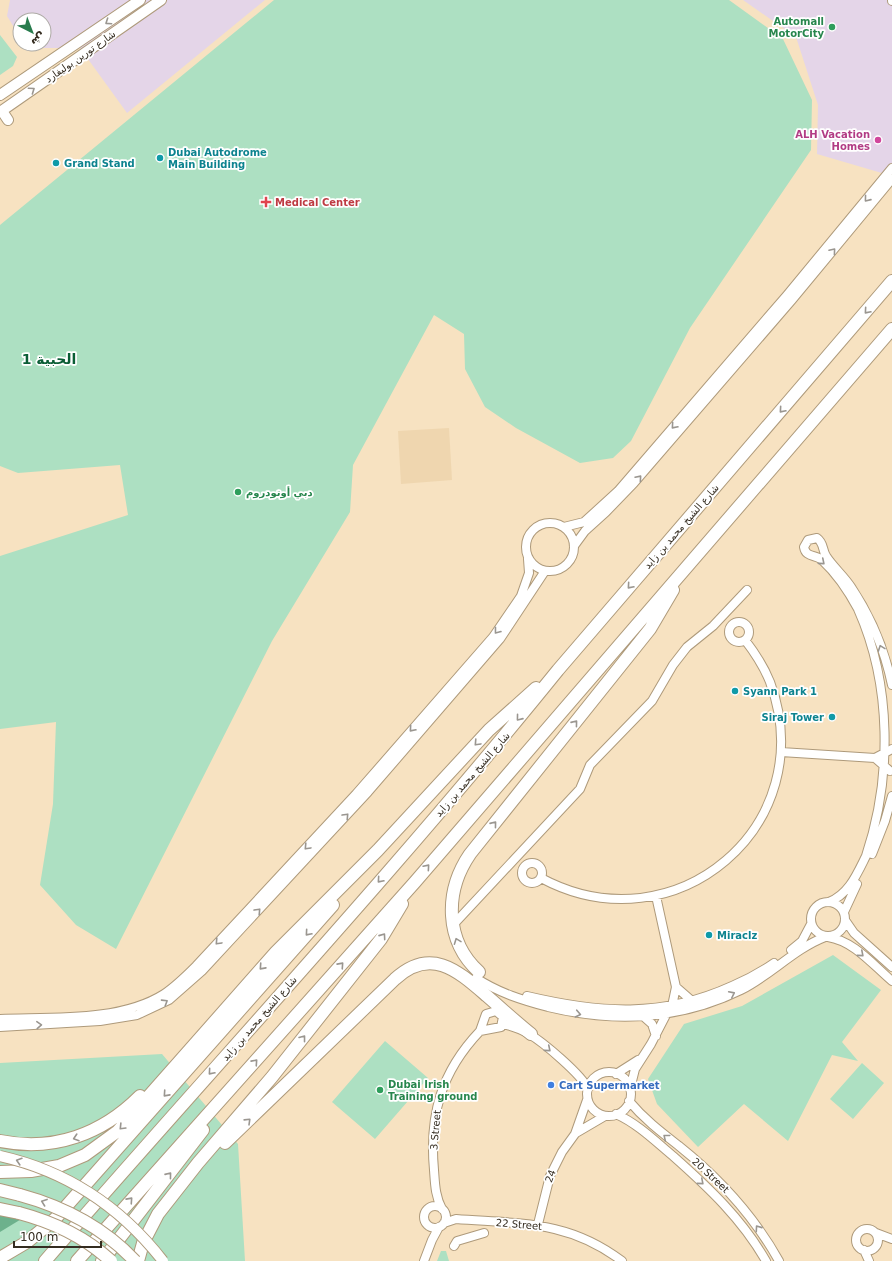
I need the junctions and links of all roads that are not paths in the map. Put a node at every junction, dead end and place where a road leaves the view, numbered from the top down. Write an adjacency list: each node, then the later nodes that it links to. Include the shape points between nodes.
1 (161, 0): 3 (main road, شارع تورين بوليفارد)
2 (138, 2): 3 (main road, via 132,12); 4 (main road, شارع تورين بوليفارد, one-way to 4)
3 (137, 16): 5 (main road, شارع تورين بوليفارد, one-way to 3)
4 (0, 95)
5 (1, 112): 6 (main road)
6 (8, 120)
7 (892, 168): 11 (street, one-way to 11, via 787,295 618,491 584,522)
8 (892, 179): 12 (street, one-way to 8, via 585,531 634,483 792,300)
9 (892, 281): 18 (highway, شارع الشيخ محمد بن زايد, one-way to 18)
10 (892, 329): 14 (highway)
11 (564, 527): 12 (street, via 573,539); 13 (street, via 545,523 533,529 526,541)
12 (574, 546): 15 (street, via 570,560 565,565 552,571)
13 (528, 559): 15 (street); 42 (street, one-way to 42, via 529,573 521,596 493,637 356,794 180,982 150,1002 118,1012)
14 (686, 567): 27 (highway, one-way to 14); 32 (highway, one-way to 14, via 453,892 464,863 650,629)
15 (545, 571): 45 (street, one-way to 15, via 124,1018 154,1008 179,992 202,971 389,768 502,636 530,590)
16 (747, 590): 32 (street, via 713,626 687,647 652,701 590,765 580,789)
17 (746, 640): 21 (street, via 770,681 781,728)
18 (558, 670): 25 (highway, one-way to 25, via 497,722); 80 (highway, شارع الشيخ محمد بن زايد, one-way to 80, via 396,862)
19 (892, 685): 20 (street, one-way to 20, via 878,640 865,610 851,587 826,557 820,540 808,540 805,543 805,551 822,560 841,583 858,609 876,649 889,703)
20 (892, 749): 22 (street); 23 (street)
21 (781, 752): 22 (street); 28 (street, via 776,780 766,808 747,838 732,855 710,873 684,887)
22 (874, 758): 23 (street)
23 (890, 771): 29 (street, via 883,811 869,849 848,888)
24 (892, 796): 30 (street, via 878,843 850,894)
25 (378, 850): 40 (highway, one-way to 40, via 284,943); 79 (highway, one-way to 79, via 323,916 59,1214 27,1242)
26 (541, 878): 28 (street, via 593,898 627,900)
27 (415, 882): 51 (highway, one-way to 27); 62 (highway, one-way to 27, via 272,1077 381,939)
28 (656, 896): 37 (street)
29 (829, 902): 30 (street, via 838,905); 31 (street, via 815,907 811,914)
30 (844, 916): 33 (street, via 840,932); 34 (street, via 854,933)
31 (811, 924): 33 (street, via 816,932); 38 (street, via 799,944 767,968 712,995)
32 (453, 925): 35 (highway, one-way to 32, via 462,950)
33 (827, 937): 36 (street, one-way to 36, via 837,938 852,947); 39 (street, one-way to 33, via 701,1006 742,989 812,942)
34 (892, 967)
35 (477, 975): 39 (street, via 521,994 568,1005 615,1010); 41 (street, one-way to 41, via 511,996 572,1012 614,1017); 44 (highway, via 447,958 425,955 411,959 393,971)
36 (892, 981)
37 (676, 988): 38 (street); 39 (street)
38 (692, 1001): 39 (street)
39 (670, 1010): 41 (street); 48 (street)
40 (221, 1014): 59 (highway, one-way to 59, via 132,1104 104,1126 82,1136 52,1143 22,1144); 61 (highway, one-way to 61, via 128,1121 108,1140 84,1155 59,1166 31,1171)
41 (643, 1016): 48 (street, via 652,1024)
42 (0, 1019)
43 (503, 1024): 46 (street, via 498,1029); 46 (street, 3 Street, via 502,1014 492,1011 484,1017); 47 (street)
44 (345, 1025): 47 (highway, via 402,972 419,964 433,963 455,970); 62 (highway, one-way to 44)
45 (0, 1027)
46 (480, 1031): 64 (street, 3 Street, via 453,1066 440,1093 435,1111 432,1153)
47 (531, 1034): 52 (street, one-way to 52, via 579,1076)
48 (656, 1036): 49 (street)
49 (640, 1059): 50 (street); 53 (street, via 631,1080)
50 (616, 1074): 52 (street, via 595,1077); 53 (street, via 628,1084)
51 (243, 1075): 81 (highway, one-way to 51); 82 (highway, one-way to 51)
52 (588, 1089): 54 (street)
53 (630, 1091): 55 (street)
54 (587, 1100): 57 (street, via 597,1113); 58 (street, 24)
55 (629, 1101): 56 (street, via 624,1109); 89 (street, 20 Street, one-way to 55, via 756,1225 727,1190 646,1120)
56 (616, 1114): 57 (street); 88 (street, 20 Street, one-way to 88, via 645,1132 717,1196 747,1231)
57 (605, 1116): 58 (street, 24)
58 (575, 1134): 70 (street, 24, via 552,1170)
59 (0, 1141)
60 (0, 1156): 85 (main road, one-way to 60, bridge, via 123,1218 90,1193 54,1173)
61 (1, 1171)
62 (180, 1187): 84 (highway, via 158,1214)
63 (0, 1190): 84 (highway, one-way to 63, bridge, via 88,1223 55,1206)
64 (436, 1193): 65 (street, 3 Street); 67 (street, 3 Street)
65 (432, 1206): 67 (street); 72 (street, via 424,1214 424,1222)
66 (0, 1209): 83 (highway, bridge, via 19,1212 67,1230)
67 (443, 1210): 68 (street, 22 Street); 71 (street, via 446,1217)
68 (456, 1219): 69 (street, 22 Street); 71 (street, 22 Street)
69 (482, 1221): 70 (street, 22 Street); 76 (street, via 484,1235 457,1240)
70 (538, 1224): 87 (street, 22 Street, via 578,1236 600,1246)
71 (442, 1225): 72 (street, via 433,1228); 75 (street)
72 (428, 1226): 75 (street)
73 (876, 1233): 74 (street); 77 (street); 78 (street, via 864,1229 858,1234 857,1244)
74 (892, 1239): 77 (street)
75 (430, 1244): 86 (street)
76 (454, 1246)
77 (876, 1246): 78 (street, via 871,1250)
78 (864, 1250): 90 (street)
79 (0, 1258)
80 (45, 1261)
81 (77, 1261)
82 (102, 1261)
83 (111, 1261)
84 (137, 1261)
85 (163, 1261)
86 (424, 1261)
87 (622, 1261)
88 (766, 1261)
89 (778, 1261)
90 (869, 1261)

